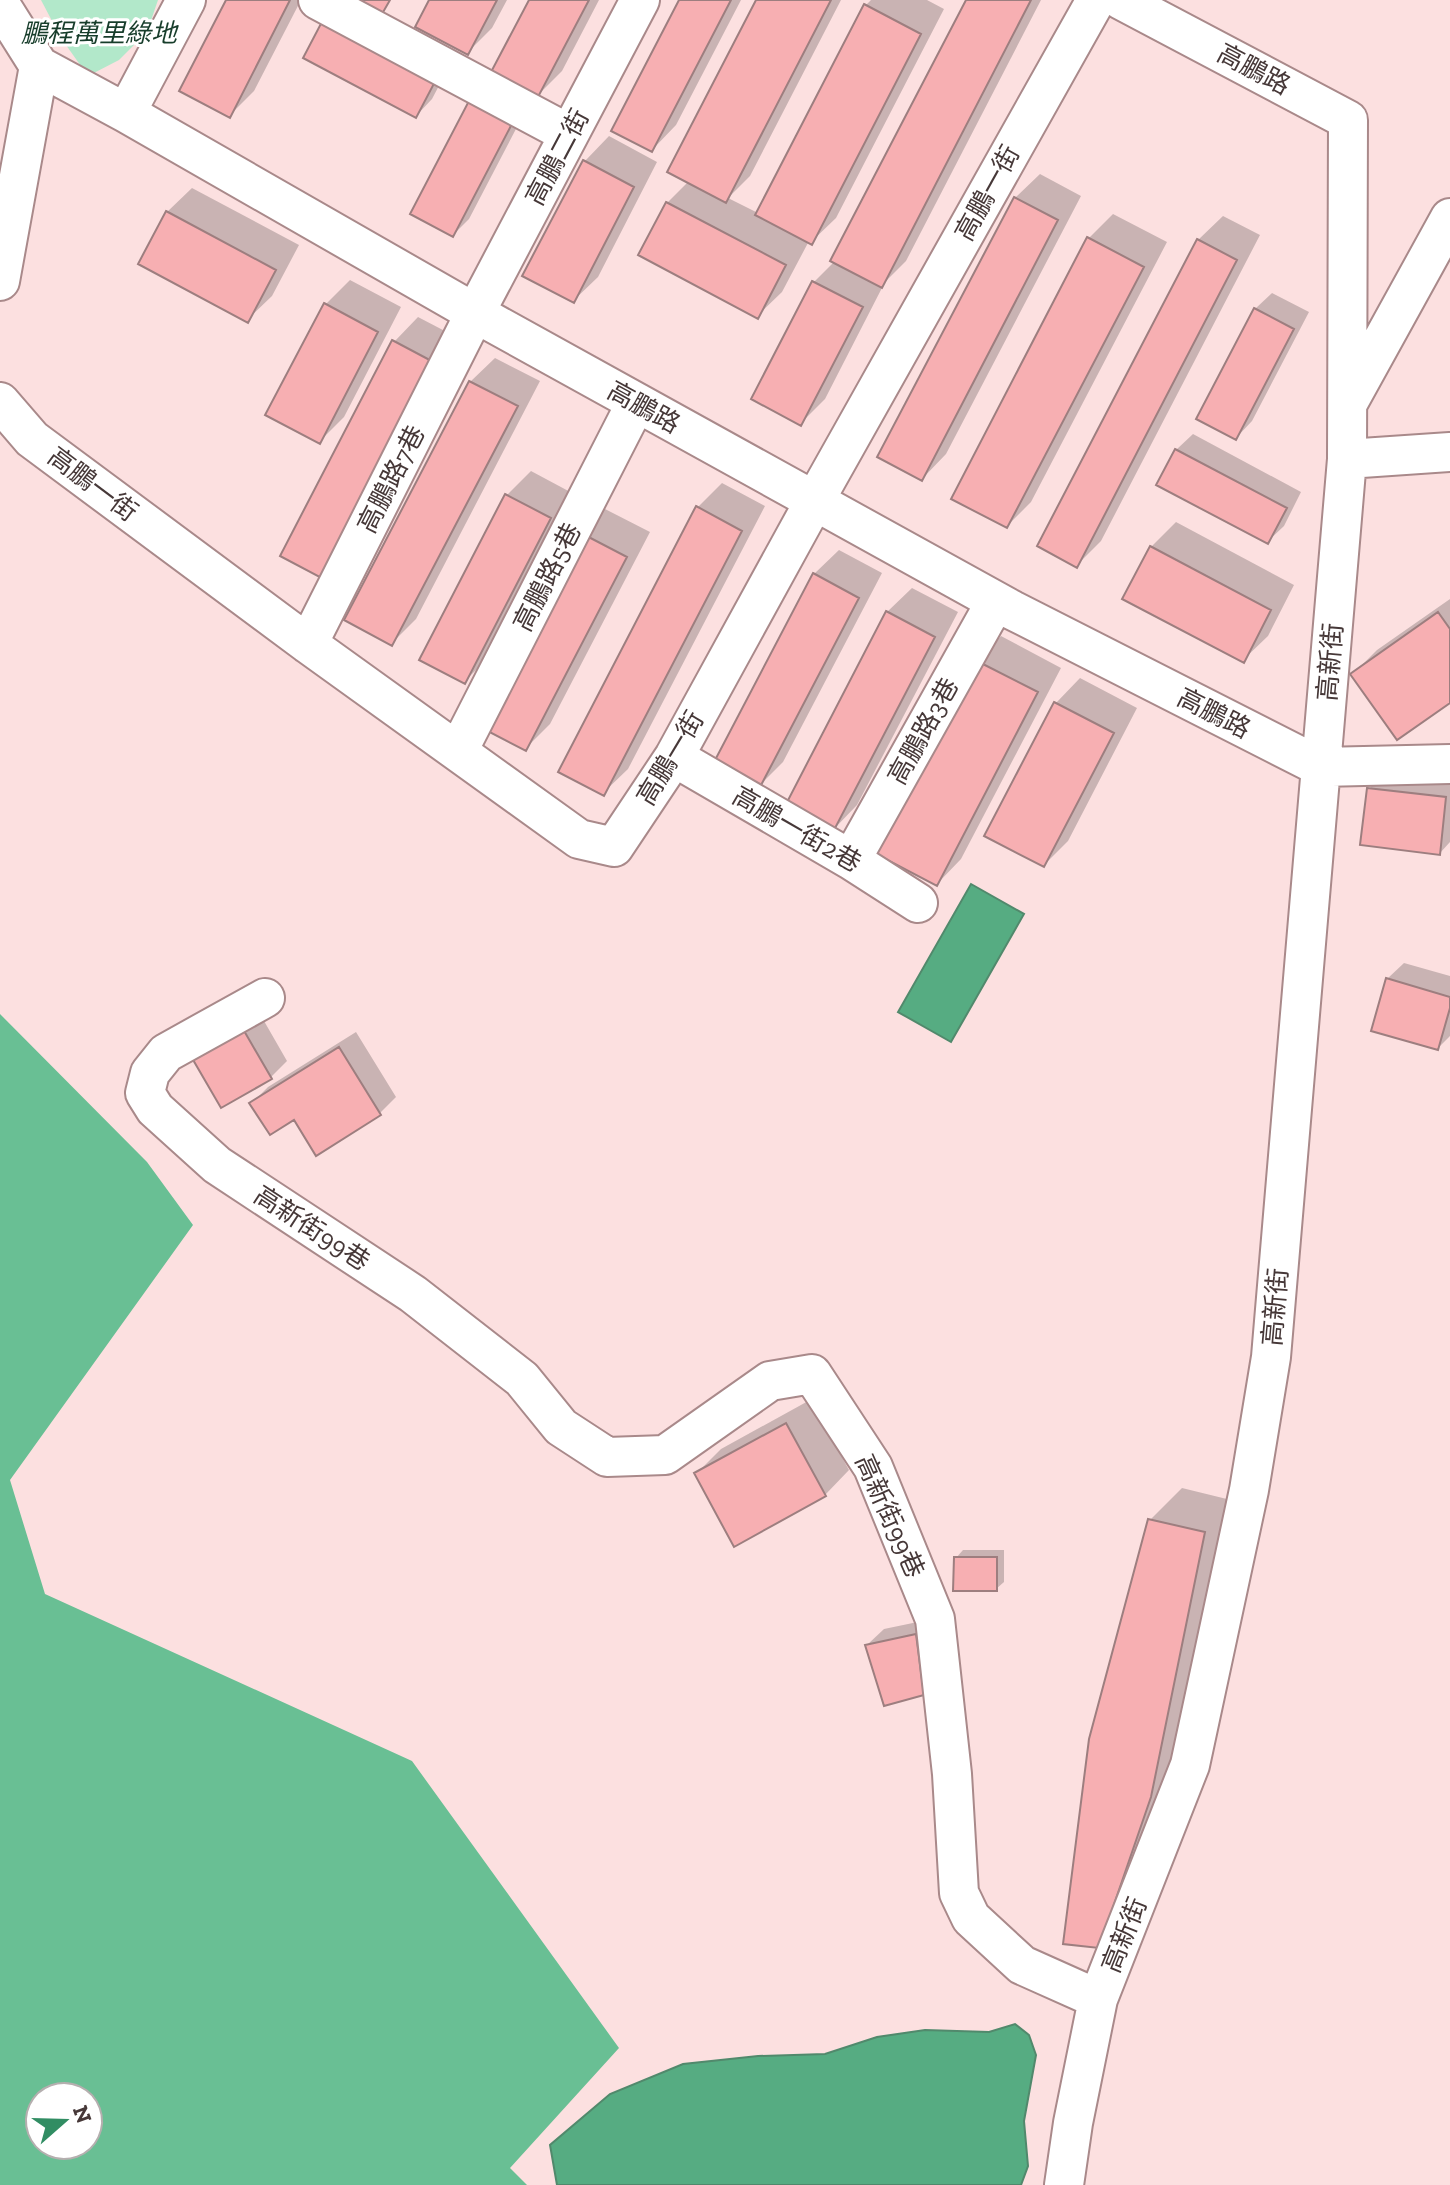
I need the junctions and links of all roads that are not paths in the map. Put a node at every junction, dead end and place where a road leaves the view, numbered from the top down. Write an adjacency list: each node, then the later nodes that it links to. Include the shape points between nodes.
1 (186, 0): 8 (street)
2 (318, 0): 9 (street)
3 (640, 0): 9 (street, 高鵬二街)
4 (1096, 0): 18 (street, 高鵬一街)
5 (1121, 0): 15 (street, 高鵬路, via 1348,120)
6 (0, 4): 7 (street, 高鵬路)
7 (39, 66): 8 (street, 高鵬路); 11 (street)
8 (126, 113): 12 (street, 高鵬路)
9 (569, 134): 12 (street, 高鵬二街)
10 (1450, 218): 15 (street)
11 (0, 281)
12 (475, 313): 14 (street, 高鵬路); 20 (street, 高鵬路7巷)
13 (0, 402): 20 (street, 高鵬一街, via 32,439)
14 (636, 403): 18 (street, 高鵬路); 21 (street, 高鵬路5巷)
15 (1348, 404): 17 (street, 高新街)
16 (1450, 452): 17 (street)
17 (1347, 459): 24 (street, 高新街)
18 (815, 500): 19 (street, 高鵬路); 22 (street, 高鵬一街)
19 (996, 601): 24 (street, 高鵬路); 25 (street, 高鵬路3巷)
20 (308, 644): 21 (street, 高鵬一街)
21 (458, 751): 22 (street, 高鵬一街, via 579,839 614,847)
22 (674, 757): 25 (street, 高鵬一街2巷)
23 (1450, 764): 24 (street)
24 (1321, 767): 28 (street, 高新街, via 1271,1357 1249,1490 1190,1765)
25 (851, 860): 26 (street, 高鵬一街2巷)
26 (918, 903)
27 (265, 998): 28 (street, 高新街99巷, via 166,1053 150,1073 145,1093 155,1109 217,1165 413,1294 510,1369 561,1427 607,1457 665,1455 770,1381 812,1374 873,1467 935,1619 959,1893 971,1918 1022,1965)
28 (1098, 1999): 29 (street, 高新街)
29 (1064, 2185)

